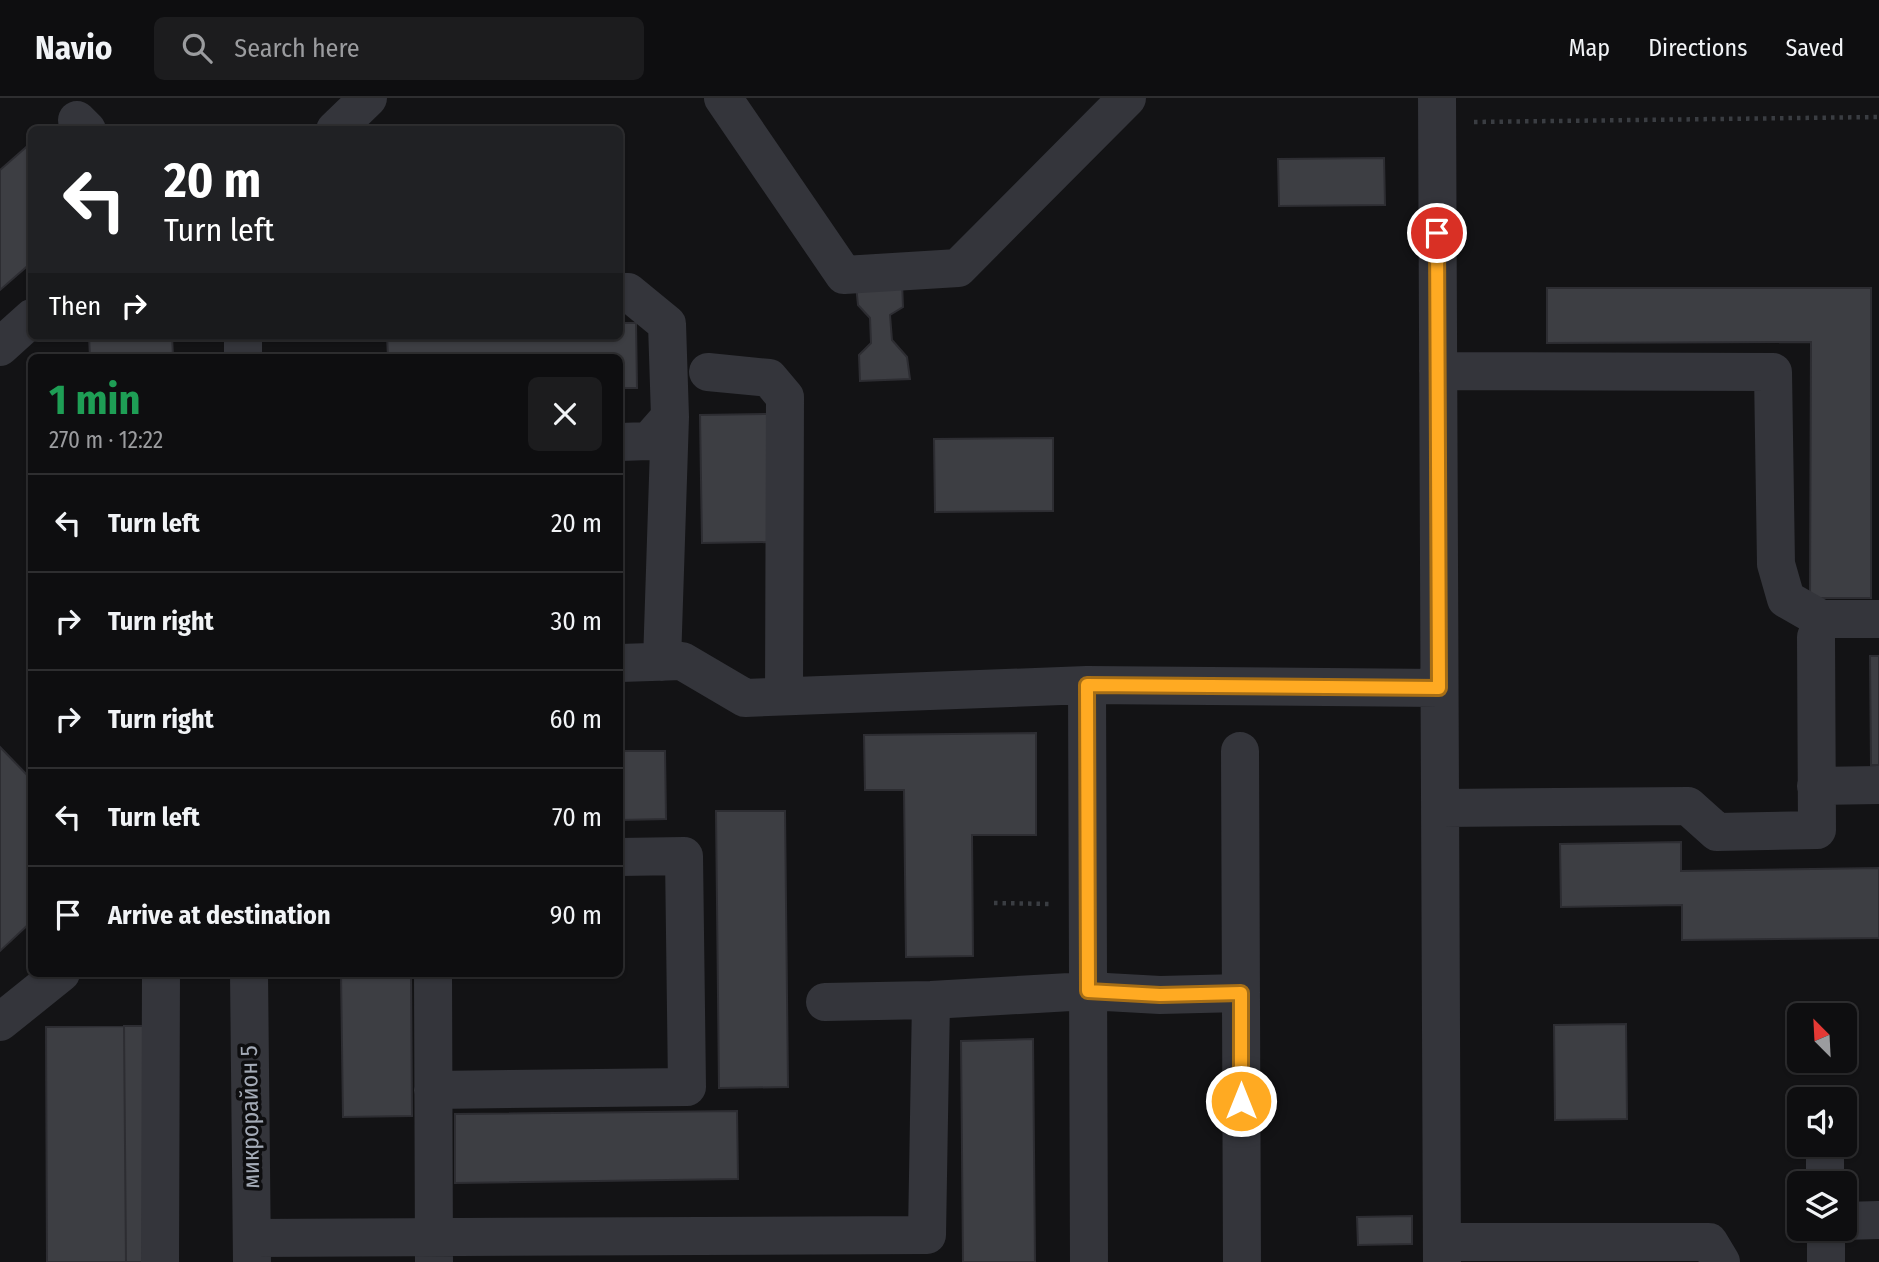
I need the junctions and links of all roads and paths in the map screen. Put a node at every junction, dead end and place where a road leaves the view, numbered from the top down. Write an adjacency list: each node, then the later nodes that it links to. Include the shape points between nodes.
1 (368, 98): 6 (street)
2 (723, 98): 3 (street, via 844,275 958,268)
3 (1128, 98)
4 (1437, 110): 5 (path); 10 (street)
5 (1879, 117)
6 (339, 126)
7 (623, 292): 12 (street, via 667,324)
8 (28, 322): 9 (street)
9 (0, 347)
10 (1438, 371): 14 (street, via 1773,372 1776,564 1786,599 1821,619); 19 (street)
11 (708, 372): 20 (street, via 769,378 785,397)
12 (670, 417): 13 (street, via 649,441); 16 (street)
13 (623, 442)
14 (1879, 619)
15 (1816, 637): 23 (street)
16 (662, 662): 17 (street); 20 (street, via 682,661 745,698)
17 (623, 663)
18 (1087, 685): 19 (street); 20 (street); 27 (street)
19 (1439, 688): 24 (street)
20 (784, 696)
21 (1240, 751): 33 (street)
22 (1879, 785): 23 (street)
23 (1816, 786): 24 (street, via 1817,830 1717,832 1688,806)
24 (1442, 808): 44 (street)
25 (623, 857): 37 (street, via 684,856 687,1087)
26 (994, 903): 27 (path)
27 (1088, 904): 32 (street)
28 (56, 977): 36 (street)
29 (161, 977): 45 (street)
30 (249, 977): 42 (street, микрорайон 5)
31 (433, 977): 37 (street)
32 (1088, 991): 33 (street); 34 (street); 46 (street)
33 (1241, 993): 47 (street)
34 (931, 1000): 35 (street); 41 (street, via 927,1235)
35 (825, 1002)
36 (0, 1022)
37 (433, 1090): 43 (street)
38 (1879, 1220): 39 (street)
39 (1857, 1221)
40 (1826, 1241): 49 (street)
41 (781, 1249): 43 (street)
42 (252, 1250): 43 (street)
43 (434, 1250)
44 (1442, 1252): 48 (street, via 1709,1242)
45 (160, 1262)
46 (1089, 1262)
47 (1242, 1262)
48 (1721, 1262)
49 (1826, 1262)

